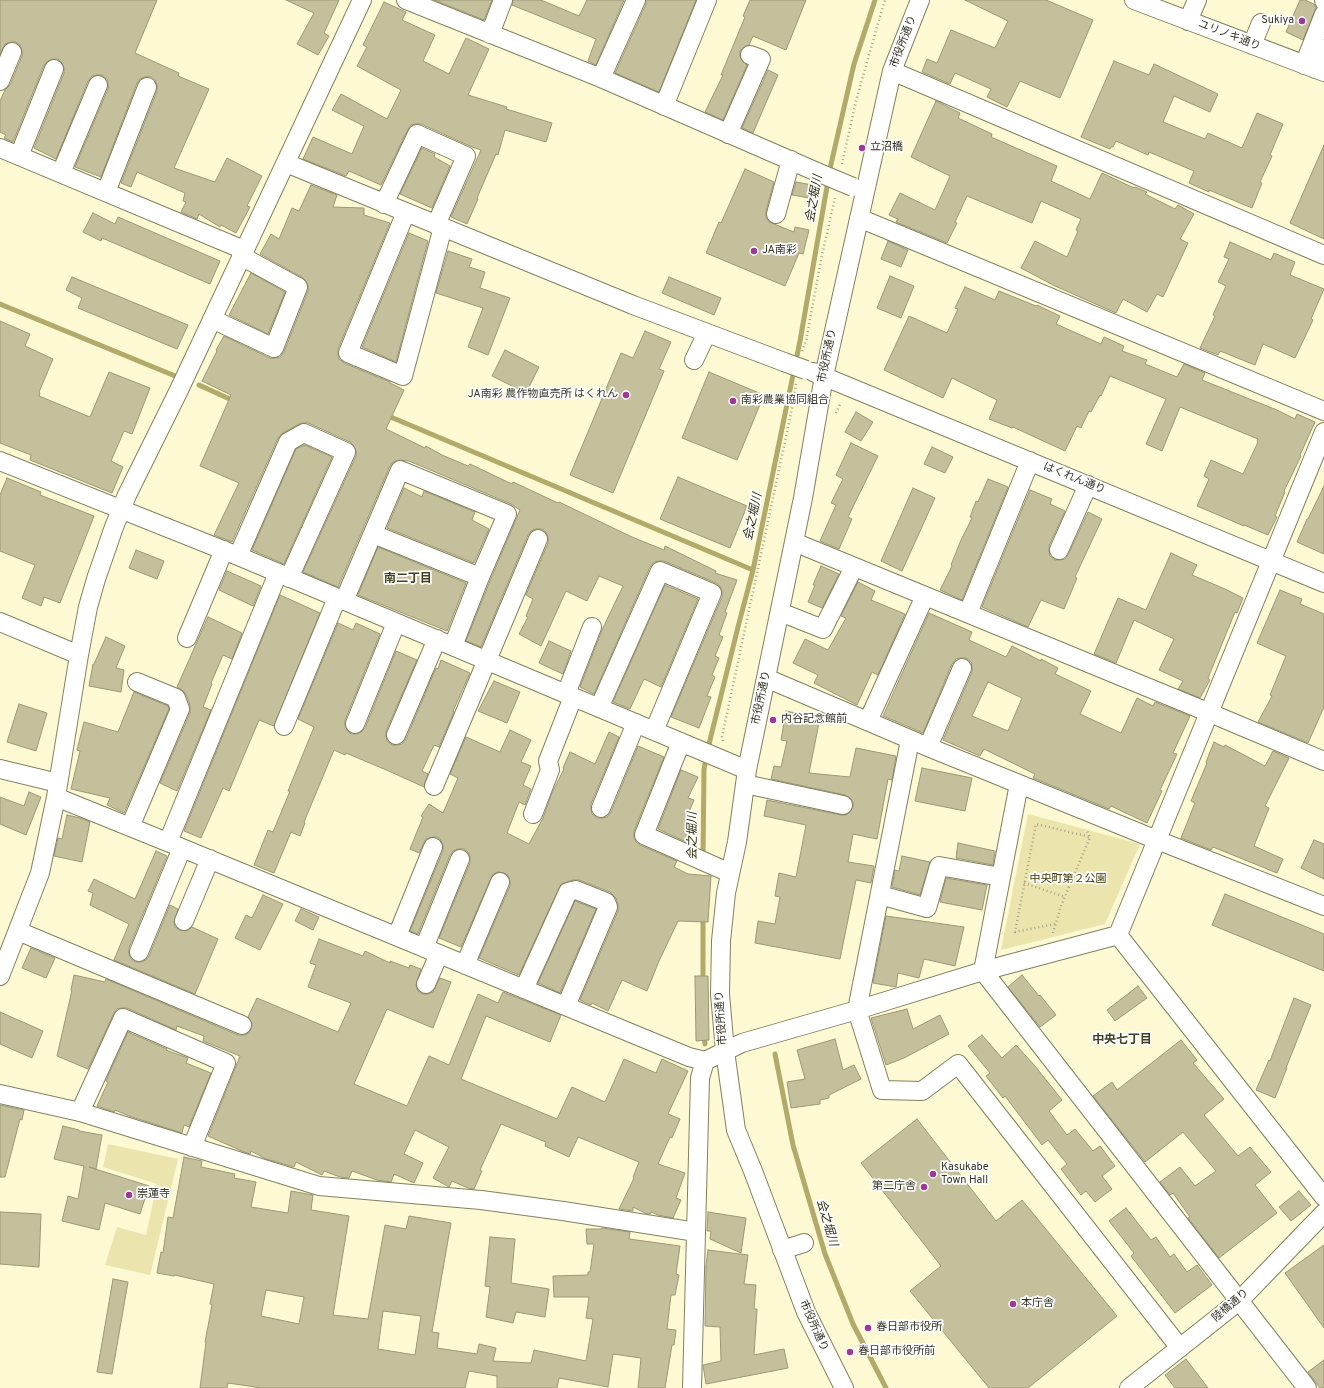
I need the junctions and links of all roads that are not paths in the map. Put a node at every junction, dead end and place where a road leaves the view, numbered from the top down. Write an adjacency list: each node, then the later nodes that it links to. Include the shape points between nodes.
1 (362, 0): 29 (street)
2 (503, 0): 12 (street)
3 (636, 0): 20 (street)
4 (707, 0): 24 (street)
5 (920, 0): 19 (street, 市役所通り)
6 (1134, 0): 10 (street, ユリノキ通り)
7 (1197, 0): 10 (street)
8 (415, 2): 12 (street)
9 (1324, 14): 18 (street)
10 (1188, 21): 13 (street, ユリノキ通り)
11 (1261, 23): 13 (street)
12 (490, 34): 20 (street)
13 (1252, 45): 18 (street, ユリノキ通り)
14 (1324, 49): 18 (street)
15 (12, 52): 21 (street)
16 (750, 55): 25 (street, via 761,59)
17 (54, 69): 27 (street)
18 (1314, 69)
19 (892, 71): 31 (street, 市役所通り); 39 (street)
20 (601, 78): 24 (street)
21 (0, 81)
22 (98, 85): 30 (street)
23 (147, 87): 32 (street)
24 (664, 106): 25 (street)
25 (728, 134): 28 (street)
26 (0, 148): 27 (street)
27 (19, 156): 30 (street)
28 (791, 160): 31 (street, bridge); 35 (street)
29 (286, 163): 33 (street, はくれん通り); 38 (street)
30 (61, 173): 32 (street)
31 (859, 190): 36 (street, 市役所通り)
32 (106, 192): 38 (street)
33 (384, 204): 34 (street, はくれん通り); 37 (street, via 417,134 466,156)
34 (406, 212): 37 (street, はくれん通り); 37 (street, via 348,353 403,376)
35 (776, 214)
36 (860, 218): 43 (street, 市役所通り); 44 (street)
37 (440, 226): 41 (street, はくれん通り, via 633,305 673,315)
38 (243, 253): 40 (street); 40 (street, via 298,287 274,348)
39 (1324, 255)
40 (212, 319): 49 (street, via 152,451)
41 (717, 333): 42 (street); 43 (street, はくれん通り, bridge, via 784,362 802,374)
42 (694, 360)
43 (824, 376): 47 (street, はくれん通り); 52 (street, 市役所通り)
44 (1324, 412)
45 (1324, 432): 55 (street)
46 (0, 460): 49 (street)
47 (1030, 461): 48 (street, はくれん通り); 63 (street)
48 (1088, 485): 53 (street); 55 (street, はくれん通り)
49 (121, 509): 54 (street, via 160,522); 69 (street, via 96,579)
50 (372, 534): 58 (street); 58 (street, via 400,470 507,514); 61 (street)
51 (538, 539): 70 (street)
52 (794, 542): 56 (street); 62 (street, 市役所通り)
53 (1059, 550)
54 (231, 553): 57 (street); 57 (street, via 288,442 304,433 346,452); 67 (street)
55 (1271, 561): 59 (street, はくれん通り); 76 (street)
56 (854, 567): 60 (street); 62 (street, via 823,629)
57 (284, 576): 61 (street); 97 (street)
58 (480, 577): 68 (street)
59 (1324, 583)
60 (925, 596): 63 (street); 77 (street)
61 (340, 599): 65 (street); 80 (street)
62 (780, 612): 72 (street, 市役所通り)
63 (968, 613): 76 (street)
64 (0, 622): 69 (street)
65 (396, 623): 68 (street); 79 (street)
66 (592, 627): 74 (street)
67 (187, 638)
68 (445, 642): 70 (street); 82 (street)
69 (79, 655): 91 (street)
70 (486, 660): 74 (street); 90 (street)
71 (962, 668): 85 (street)
72 (766, 678): 77 (street); 88 (street, 市役所通り)
73 (137, 682): 95 (street, via 176,698 180,709)
74 (569, 695): 75 (street); 94 (street, via 548,761 550,770)
75 (599, 708): 78 (street); 81 (street, via 660,571 712,593)
76 (1210, 712): 86 (street); 96 (street)
77 (868, 722): 83 (street)
78 (636, 723): 81 (street); 93 (street)
79 (355, 724)
80 (284, 726)
81 (654, 731): 84 (street)
82 (396, 735)
83 (910, 740): 85 (street); 104 (street)
84 (681, 742): 88 (street, via 712,750); 101 (street, via 644,835)
85 (928, 747): 89 (street)
86 (1324, 761)
87 (0, 769): 91 (street)
88 (746, 777): 92 (street); 101 (street, 市役所通り)
89 (1019, 784): 96 (street); 102 (street)
90 (434, 786)
91 (57, 790): 95 (street); 107 (street, via 40,873)
92 (843, 805)
93 (601, 808)
94 (533, 814)
95 (130, 827): 97 (street)
96 (1158, 840): 105 (street); 108 (street)
97 (175, 845): 99 (street); 111 (street)
98 (433, 847): 109 (street)
99 (210, 859): 106 (street); 109 (street)
100 (460, 859): 110 (street)
101 (730, 873): 120 (street, 市役所通り, via 721,941 720,994)
102 (1001, 877): 104 (street, via 939,866 927,908); 113 (street)
103 (500, 882): 112 (street)
104 (880, 895): 118 (street)
105 (1324, 906)
106 (184, 921)
107 (18, 931): 114 (street); 119 (street)
108 (1118, 935): 113 (street); 125 (street, via 1299,1173)
109 (397, 936): 110 (street)
110 (431, 951): 112 (street); 115 (street)
111 (139, 952)
112 (465, 965): 116 (street)
113 (983, 971): 118 (street); 130 (street)
114 (0, 976)
115 (426, 984)
116 (524, 989): 117 (street); 117 (street, via 568,892 576,890 606,902 608,907)
117 (566, 1006): 121 (street, via 689,1057)
118 (857, 1010): 120 (street, via 742,1043); 131 (street, via 882,1090 922,1091 958,1064)
119 (242, 1025)
120 (725, 1051): 121 (street); 129 (street, 市役所通り, via 736,1130)
121 (705, 1061): 127 (street, via 700,1078)
122 (0, 1094): 123 (street)
123 (80, 1112): 124 (street); 124 (street, via 123,1018 226,1063)
124 (192, 1147): 127 (street, via 319,1186 481,1200)
125 (1324, 1197)
126 (1324, 1214): 130 (street, 陸橋通り)
127 (696, 1232): 133 (street)
128 (804, 1243): 129 (street)
129 (782, 1250): 134 (street, 市役所通り, via 806,1312)
130 (1239, 1301): 131 (street, 陸橋通り); 135 (street)
131 (1180, 1348): 132 (street, 陸橋通り)
132 (1141, 1385)
133 (692, 1388)
134 (844, 1388)
135 (1307, 1388)

